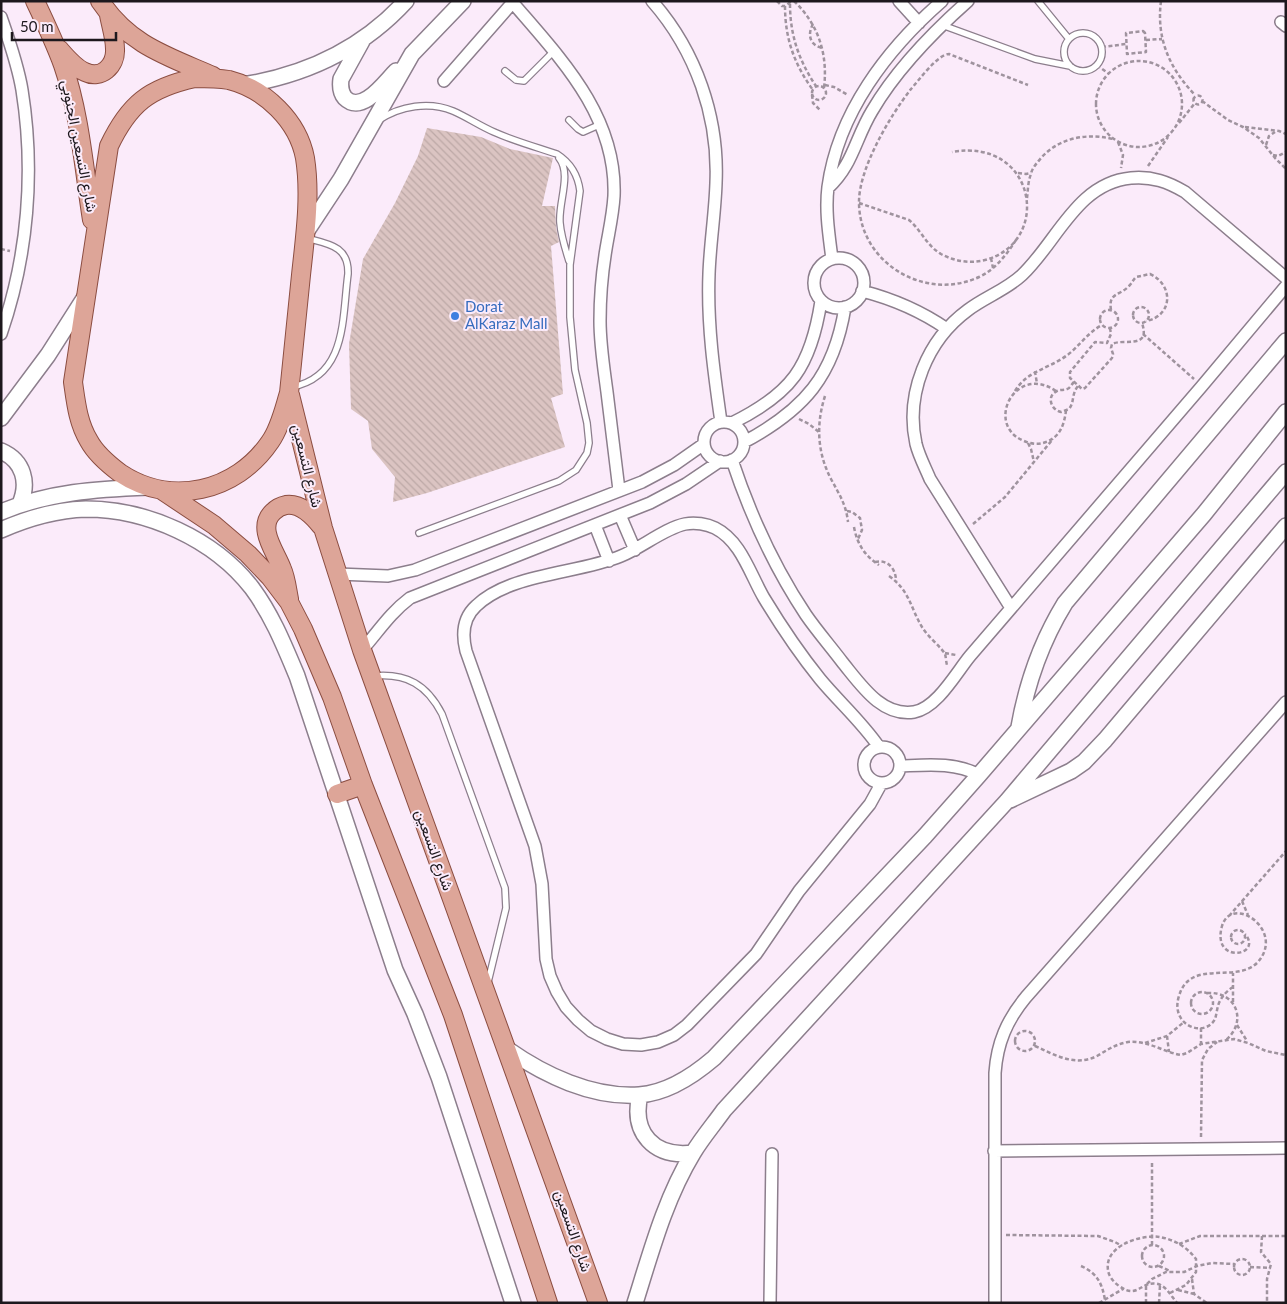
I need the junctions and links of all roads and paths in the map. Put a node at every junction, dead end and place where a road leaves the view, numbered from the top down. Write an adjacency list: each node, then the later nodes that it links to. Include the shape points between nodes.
1 (35, 1): 24 (main road, شارع التسعين الجنوبي)
2 (406, 1): 21 (main road)
3 (463, 1): 28 (main road)
4 (652, 1): 100 (street, via 679,37 693,64 712,122 716,182 708,305 713,366)
5 (777, 1): 13 (path)
6 (899, 1): 16 (street)
7 (942, 1): 16 (street)
8 (968, 1): 18 (street)
9 (1038, 1): 19 (lane)
10 (1161, 1): 20 (path)
11 (514, 2): 27 (street); 34 (street)
12 (792, 2): 13 (path); 17 (path); 37 (path, via 790,16 794,41)
13 (785, 6): 39 (path, via 793,57)
14 (104, 8): 24 (main road, via 115,48 115,57 107,70 99,74 83,72); 33 (main road, via 137,41)
15 (1, 17): 84 (street, via 20,80 28,129 27,212 14,291)
16 (918, 23): 42 (street)
17 (813, 24): 26 (path); 26 (path, via 810,30 812,42)
18 (942, 25): 30 (lane, via 1035,59); 63 (street, via 882,95 845,170)
19 (1069, 39): 25 (lane, via 1088,33); 30 (lane, via 1064,52)
20 (1162, 39): 22 (path); 40 (path, via 1174,70)
21 (363, 40): 28 (main road, via 341,79 342,92 351,102 370,98); 35 (main road, via 317,65 276,79)
22 (1145, 40): 23 (path, via 1145,32 1127,32); 23 (path, via 1145,53 1127,54)
23 (1126, 44): 25 (path)
24 (55, 46): 67 (main road, شارع التسعين الجنوبي, via 70,90)
25 (1102, 47): 29 (lane)
26 (823, 48): 38 (path)
27 (554, 51): 31 (lane, via 524,81 516,80); 46 (street, via 584,91)
28 (412, 54): 47 (main road)
29 (1097, 65): 30 (lane, via 1084,71); 32 (path)
30 (1070, 66)
31 (505, 70)
32 (1109, 74): 50 (path, via 1130,62 1142,61 1165,69 1179,88 1182,100 1182,112); 52 (path, via 1101,84 1096,108 1105,131)
33 (218, 78): 35 (main road); 67 (main road, via 172,83 133,107 109,146)
34 (444, 81)
35 (242, 85): 66 (main road, via 264,96 296,133 304,156 307,180)
36 (1028, 85): 65 (path, via 949,54 941,56 910,92 885,129 863,180)
37 (816, 86): 38 (path); 39 (path)
38 (824, 86): 39 (path, via 824,98 817,99); 42 (path, via 842,91)
39 (812, 92): 44 (path, via 813,103)
40 (1195, 96): 41 (path); 43 (path)
41 (1202, 100): 43 (path); 48 (path)
42 (856, 103): 63 (street, via 838,146)
43 (1195, 103): 50 (path)
44 (820, 110)
45 (569, 120): 46 (lane, via 583,132)
46 (601, 124): 112 (street, via 614,195 600,298 600,339)
47 (371, 125): 56 (lane, via 395,111 429,106 444,108 493,132); 66 (main road)
48 (1243, 127): 49 (path); 53 (path)
49 (1279, 131): 51 (path); 53 (path, via 1269,136)
50 (1171, 134): 52 (path, via 1162,141 1145,146 1128,146); 61 (path)
51 (1285, 134)
52 (1116, 140): 60 (path, via 1090,136 1066,140 1046,154); 62 (path, via 1122,150 1123,162)
53 (1266, 146): 57 (path)
54 (952, 152): 59 (path, via 974,150 994,154)
55 (1286, 152): 57 (path, via 1278,156)
56 (556, 154): 71 (lane, via 564,168 560,223); 71 (lane, via 573,170 580,191)
57 (1272, 154): 58 (path)
58 (1286, 169)
59 (1016, 172): 60 (path); 64 (path)
60 (1031, 173): 64 (path)
61 (1140, 177): 62 (street); 73 (street, via 1171,184 1185,192)
62 (1109, 183): 83 (street, via 1083,200 1020,278 969,309)
63 (828, 188): 70 (street)
64 (1026, 199): 68 (path, via 1023,227)
65 (859, 203): 69 (path, via 909,220 928,243 950,259 978,262); 72 (path, via 865,233 872,247 893,269 906,277 936,285 951,285 966,282)
66 (306, 235): 92 (main road); 92 (lane, via 340,250 346,257 348,274 335,354 322,373)
67 (95, 236): 76 (main road)
68 (1016, 240): 69 (path); 72 (path)
69 (991, 258): 72 (path)
70 (832, 259): 75 (street, via 840,258 854,264 863,276); 77 (street, via 819,267 816,274 814,288)
71 (570, 265): 124 (lane, via 575,370 589,433 587,453 582,462 568,477 559,481)
72 (993, 268)
73 (1286, 278)
74 (1286, 286): 91 (street)
75 (862, 291): 78 (street, via 859,298); 83 (street, via 919,311)
76 (86, 296): 99 (main road, via 48,355); 111 (main road, via 73,382 77,413 88,441 108,464 133,481)
77 (821, 301): 78 (street, via 828,306); 100 (street, via 814,337 800,370 763,407)
78 (845, 307): 98 (street, via 829,364 807,396)
79 (1111, 310): 80 (path, via 1115,295 1136,277 1150,274 1162,283 1167,299 1161,314); 81 (path, via 1100,316); 82 (path, via 1118,318)
80 (1144, 322): 80 (path, via 1149,316 1148,309 1138,307 1134,318); 85 (path)
81 (1102, 325): 82 (path); 87 (path, via 1088,334 1068,355)
82 (1110, 328): 88 (path, via 1107,343 1095,342 1070,372)
83 (947, 329): 123 (street, via 921,372 913,424 922,462)
84 (1, 334)
85 (1143, 334): 90 (path, via 1134,343 1112,344 1112,358 1086,388); 91 (path)
86 (1286, 341): 139 (main road, via 1065,603 1046,636 1032,672)
87 (1035, 371): 89 (path); 93 (path)
88 (1074, 382): 90 (path); 94 (path)
89 (1037, 384): 93 (path); 94 (path)
90 (1078, 386): 96 (path)
91 (1202, 386): 134 (street)
92 (289, 390): 111 (main road, via 271,441 251,465 225,482 195,491); 121 (main road, شارع التسعين)
93 (1014, 392): 104 (path, via 1005,417 1020,440)
94 (1056, 392): 96 (path, via 1051,399 1053,408)
95 (825, 396): 101 (path)
96 (1066, 411): 102 (path, via 1061,431)
97 (1286, 412): 139 (main road, via 1204,514)
98 (785, 417): 101 (path, via 801,420); 103 (street)
99 (1, 418)
100 (727, 423): 103 (street, via 738,428); 105 (street, via 714,424 708,430)
101 (819, 432): 114 (path, via 825,467)
102 (1054, 438): 104 (path, via 1041,444); 109 (path)
103 (744, 442): 107 (street, via 738,456)
104 (1028, 443): 109 (path)
105 (704, 444): 108 (street, via 712,458); 112 (street, via 658,474)
106 (1, 451): 113 (main road, via 13,458 23,472 25,488)
107 (732, 460): 108 (street); 134 (street, via 743,492 787,586 850,671 881,705 904,713 928,707)
108 (720, 461): 116 (street, via 668,494)
109 (1034, 462): 123 (path, via 1005,497)
110 (1286, 472): 146 (main road)
111 (156, 489): 113 (main road, via 83,490); 133 (main road, via 229,537 270,577)
112 (620, 490): 130 (street, via 408,572 388,576)
113 (20, 504): 115 (main road)
114 (846, 511): 117 (path); 125 (path, via 860,518 862,530)
115 (1, 512)
116 (620, 515): 118 (street); 126 (street)
117 (848, 522)
118 (594, 524): 127 (street); 135 (street, via 410,598 386,619)
119 (1286, 526): 146 (main road, via 1084,762 1058,778)
120 (854, 527): 125 (path)
121 (323, 528): 130 (main road, شارع التسعين); 133 (main road, via 306,510 288,505 278,508 266,522 266,532 283,570)
122 (1, 530): 145 (main road, via 50,514 84,509 111,511 172,528 220,556 251,587 278,632 297,676)
123 (963, 531): 134 (street)
124 (419, 533)
125 (858, 541): 128 (path)
126 (635, 550): 127 (street); 140 (street, via 685,524 713,527 726,534 803,656)
127 (609, 561): 143 (street, via 537,577 501,591 475,607 464,628 466,651 535,846 542,884 546,959 550,976 566,1007 578,1020 607,1039 641,1045 658,1042 688,1024 756,954 799,890 870,804)
128 (875, 562): 129 (path); 132 (path, via 891,566)
129 (879, 565)
130 (338, 574): 135 (main road, شارع التسعين)
131 (889, 576): 132 (path)
132 (896, 581): 136 (path, via 906,592 928,636)
133 (289, 602): 144 (main road, via 332,697)
134 (1011, 608)
135 (362, 650): 137 (main road, شارع التسعين)
136 (945, 653)
137 (372, 676): 154 (main road, شارع التسعين); 154 (lane, via 400,677 414,682 436,701 503,880 506,908)
138 (1286, 702): 177 (street, via 1017,1008 1003,1033 996,1060)
139 (1019, 727): 142 (main road)
140 (879, 747): 141 (street, via 895,751); 143 (street, via 871,750 864,766 872,781)
141 (901, 766): 142 (street, via 948,766); 143 (street, via 895,779)
142 (980, 775): 173 (main road, via 714,1058 687,1079)
143 (880, 784)
144 (363, 785): 145 (main road); 203 (main road, via 453,1015)
145 (337, 794): 202 (main road, via 395,970 439,1078)
146 (1007, 801): 178 (main road, via 742,1089)
147 (1286, 851): 148 (path)
148 (1242, 901): 149 (path); 150 (path)
149 (1248, 915): 150 (path); 152 (path, via 1264,927 1267,946 1258,963)
150 (1228, 918): 151 (path, via 1221,935 1228,952 1238,954 1247,948 1249,943)
151 (1245, 934): 151 (path, via 1238,930 1231,939 1237,945 1241,944)
152 (1233, 973): 153 (path); 160 (path, via 1197,975 1184,985 1177,1008)
153 (1233, 987): 156 (path); 157 (path)
154 (485, 991): 170 (main road, شارع التسعين)
155 (1207, 993): 156 (path); 158 (path); 158 (path, via 1193,996 1193,1010 1202,1014)
156 (1224, 996): 157 (path); 159 (path)
157 (1233, 1003): 161 (path)
158 (1213, 1004): 159 (path)
159 (1219, 1005): 162 (path, via 1212,1024)
160 (1184, 1022): 162 (path); 163 (path)
161 (1237, 1024): 164 (path); 167 (path)
162 (1201, 1028): 168 (path)
163 (1167, 1036): 166 (path); 171 (path)
164 (1226, 1040): 165 (path); 167 (path)
165 (1219, 1041): 168 (path); 176 (path, via 1208,1049 1202,1060)
166 (1144, 1043): 169 (path, via 1119,1044 1095,1057 1075,1061); 171 (path)
167 (1248, 1043): 172 (path, via 1266,1051)
168 (1201, 1044): 171 (path, via 1187,1054)
169 (1035, 1046): 169 (path, via 1034,1035 1024,1031 1019,1033 1015,1044 1018,1049 1030,1050)
170 (507, 1049): 173 (main road, via 539,1069 576,1085 618,1095); 204 (main road, شارع التسعين)
171 (1169, 1052)
172 (1286, 1054)
173 (640, 1095): 178 (main road, via 638,1119 648,1140 668,1153)
174 (1286, 1148): 176 (street)
175 (1152, 1149): 176 (street); 177 (street); 183 (path)
176 (1201, 1149)
177 (994, 1151): 180 (street)
178 (693, 1153): 205 (main road, via 658,1227)
179 (772, 1154): 206 (street)
180 (995, 1235): 186 (path, via 1098,1236); 207 (street)
181 (1262, 1236): 182 (path); 185 (path, via 1200,1236); 192 (path, via 1262,1252)
182 (1286, 1236)
183 (1152, 1237): 184 (path); 185 (path); 186 (path, via 1136,1239)
184 (1152, 1244): 188 (path, via 1158,1246 1164,1255); 188 (path, via 1143,1250 1143,1262 1153,1267)
185 (1178, 1244): 190 (path, via 1191,1252)
186 (1122, 1246): 197 (path, via 1108,1265 1112,1279)
187 (1234, 1264): 190 (path); 191 (path, via 1243,1258); 191 (path, via 1238,1274 1246,1274)
188 (1159, 1265): 193 (path)
189 (1081, 1266): 201 (path, via 1101,1283)
190 (1197, 1266): 193 (path, via 1184,1272); 194 (path)
191 (1250, 1267): 192 (path)
192 (1271, 1268): 213 (path, via 1267,1279)
193 (1171, 1272): 195 (path, via 1160,1274)
194 (1192, 1278): 198 (path); 200 (path)
195 (1146, 1285): 196 (path); 197 (path, via 1135,1292); 209 (path)
196 (1160, 1285): 199 (path); 210 (path)
197 (1123, 1289): 201 (path)
198 (1178, 1290): 199 (path); 200 (path)
199 (1170, 1293): 211 (path)
200 (1194, 1294): 212 (path)
201 (1105, 1300): 208 (path)
202 (513, 1303)
203 (548, 1303)
204 (598, 1303)
205 (635, 1303)
206 (770, 1303)
207 (995, 1303)
208 (1099, 1303)
209 (1146, 1303)
210 (1159, 1303)
211 (1177, 1303)
212 (1207, 1303)
213 (1267, 1303)

